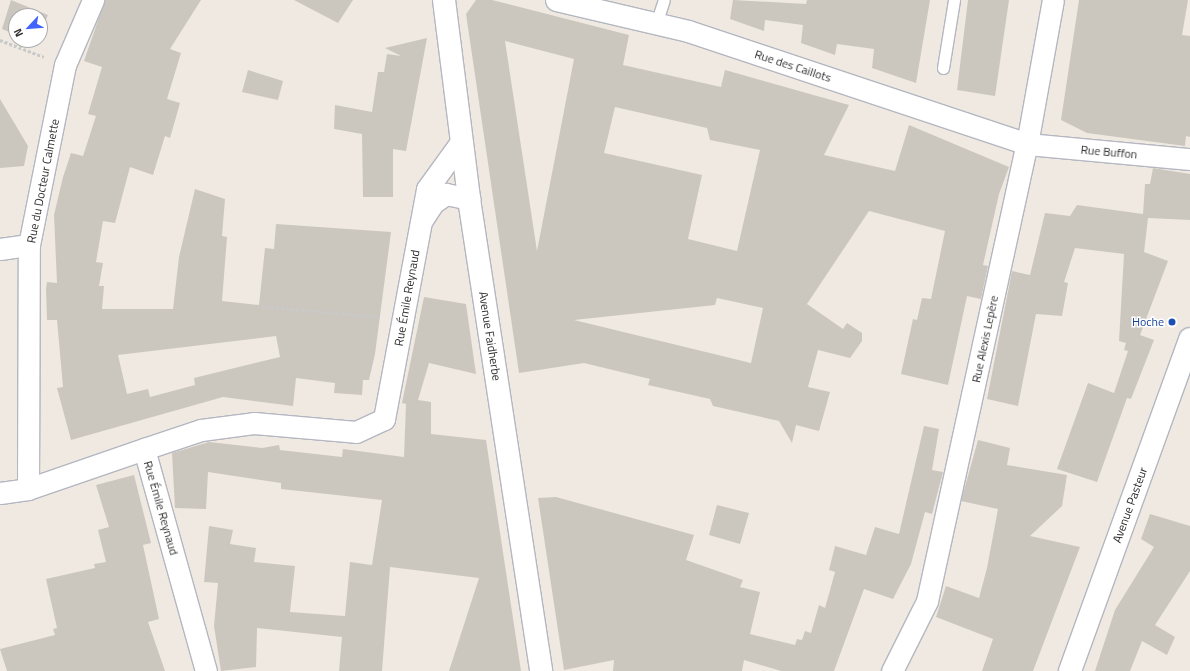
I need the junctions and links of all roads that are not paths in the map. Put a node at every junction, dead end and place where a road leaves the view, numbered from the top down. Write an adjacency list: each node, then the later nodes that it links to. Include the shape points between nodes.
1 (93, 0): 14 (street, Rue du Docteur Calmette, via 65,66)
2 (444, 0): 9 (street, Avenue Faidherbe)
3 (556, 0): 7 (street, Rue des Caillots)
4 (664, 0): 7 (lane)
5 (954, 0): 8 (lane)
6 (1053, 0): 10 (street, Rue Alexis Lepère)
7 (656, 24): 10 (street, Rue des Caillots, via 688,31)
8 (943, 68)
9 (461, 142): 12 (street, Avenue Faidherbe); 13 (street, Rue Émile Reynaud, via 427,189)
10 (1027, 144): 11 (street, Rue Buffon); 22 (street, Rue Alexis Lepère, via 928,601)
11 (1190, 159)
12 (469, 198): 13 (street, Rue Émile Reynaud, via 446,194 433,203); 21 (street, Avenue Faidherbe)
13 (418, 226): 17 (street, Rue Émile Reynaud, via 404,319 384,419 356,432 254,423 201,430)
14 (30, 245): 15 (street); 18 (street, Rue du Docteur Calmette)
15 (0, 249)
16 (1190, 339): 23 (street, Avenue Pasteur)
17 (144, 449): 18 (street); 20 (street, Rue Émile Reynaud)
18 (28, 489): 19 (street)
19 (0, 493)
20 (206, 671)
21 (541, 671)
22 (892, 671)
23 (1070, 671)

